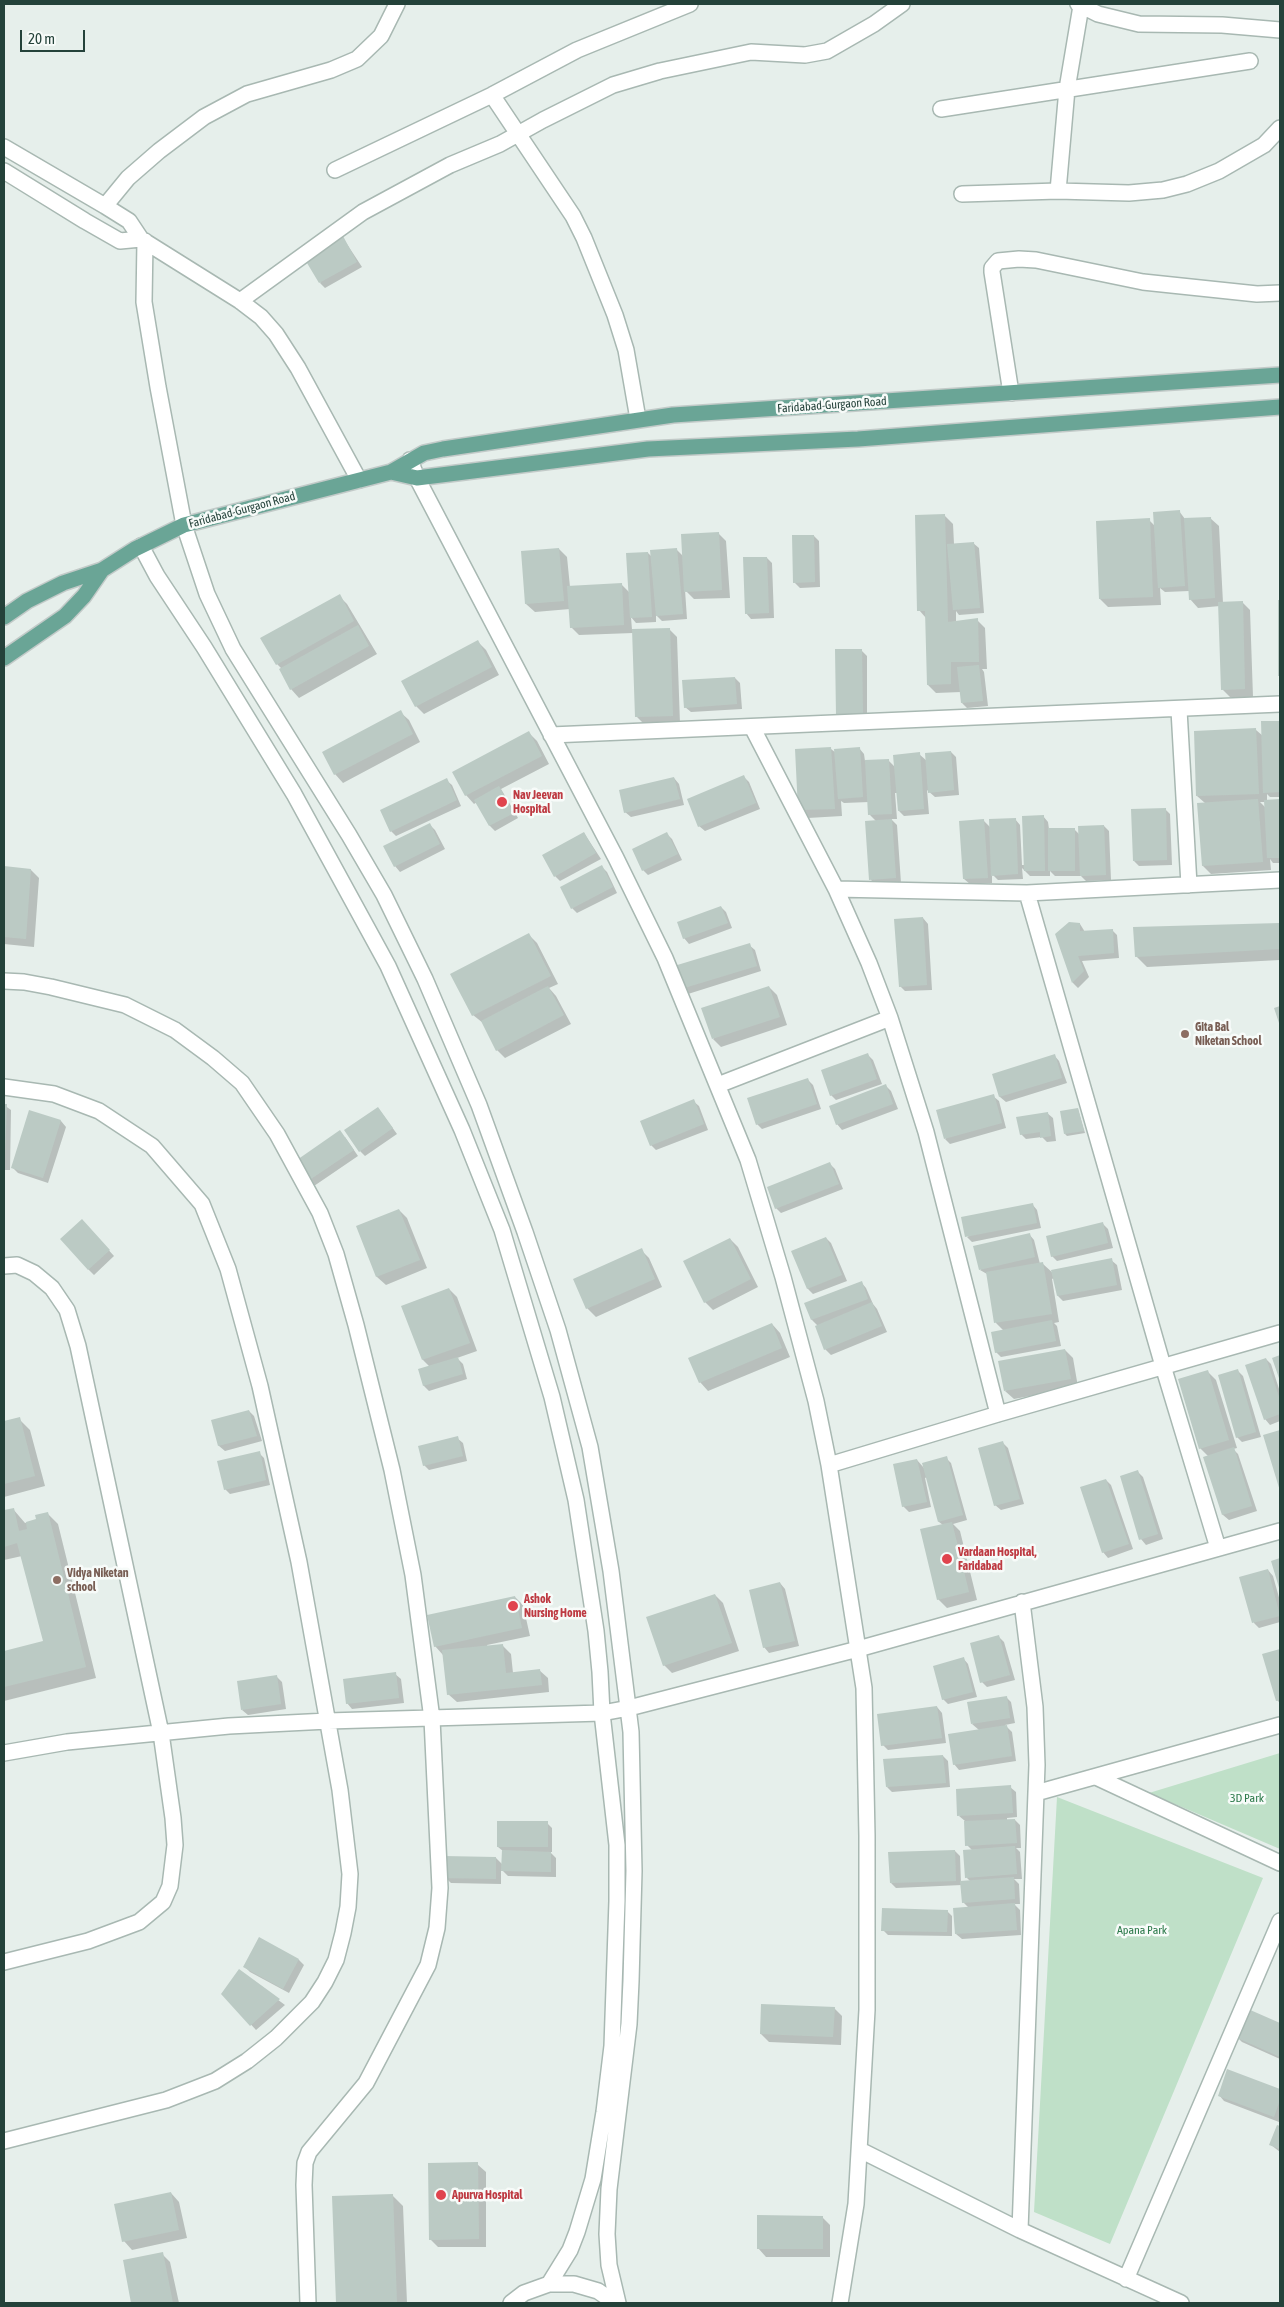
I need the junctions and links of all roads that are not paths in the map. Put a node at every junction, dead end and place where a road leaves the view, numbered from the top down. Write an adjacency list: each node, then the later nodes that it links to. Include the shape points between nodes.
1 (397, 4): 17 (street, via 381,36 356,59 331,70 247,94 211,113 128,178)
2 (690, 4): 8 (street, via 577,50)
3 (902, 4): 11 (street, via 827,51 805,55 751,52 637,77 582,100)
4 (1079, 5): 5 (street, via 1098,14 1138,24 1222,25); 7 (street)
5 (1280, 30)
6 (1250, 60): 7 (street)
7 (1067, 89): 9 (street); 15 (street)
8 (492, 95): 11 (street); 13 (street)
9 (941, 109)
10 (1280, 128): 15 (street, via 1264,145 1246,156 1187,184 1149,192)
11 (520, 134): 20 (street, via 450,165 363,212); 24 (street, via 573,216 600,276 626,350)
12 (4, 147): 17 (street)
13 (335, 170)
14 (4, 171): 18 (street, via 106,234 120,240)
15 (1058, 191): 16 (street)
16 (962, 194)
17 (105, 206): 18 (street, via 129,221)
18 (143, 240): 20 (street); 29 (street, via 147,326)
19 (1280, 293): 22 (street, via 1257,294 1143,282 1036,260 998,262 992,272)
20 (240, 301): 28 (street, via 276,334)
21 (1280, 375): 22 (main road, Faridabad-Gurgaon Road)
22 (1010, 393): 24 (main road, Faridabad-Gurgaon Road)
23 (1280, 407): 27 (main road, Faridabad-Gurgaon Road, via 858,439 648,449)
24 (638, 419): 25 (main road, Faridabad-Gurgaon Road, via 443,449)
25 (410, 460): 26 (main road, Faridabad-Gurgaon Road); 27 (street)
26 (391, 472): 27 (main road, Faridabad-Gurgaon Road); 28 (main road, Faridabad-Gurgaon Road)
27 (417, 478): 37 (street)
28 (359, 480): 29 (main road, Faridabad-Gurgaon Road)
29 (184, 525): 30 (main road, Faridabad-Gurgaon Road); 55 (street, via 214,611 255,685 384,895 425,979 479,1105 558,1330 590,1447)
30 (141, 546): 31 (main road, Faridabad-Gurgaon Road); 56 (street, via 162,585 294,794 345,884 426,1046 488,1194 552,1396 576,1500 596,1630)
31 (102, 570): 32 (main road, Faridabad-Gurgaon Road, via 63,582); 33 (main road, Faridabad-Gurgaon Road, via 65,616)
32 (4, 617)
33 (4, 658)
34 (1280, 704): 35 (street)
35 (1179, 710): 36 (street); 39 (street)
36 (752, 727): 37 (street); 40 (street)
37 (551, 735): 44 (street, via 666,958)
38 (1280, 880): 39 (street)
39 (1189, 885): 41 (street)
40 (836, 889): 41 (street); 43 (street)
41 (1026, 893): 48 (street)
42 (4, 981): 57 (street, via 51,987 125,1005 175,1030 242,1083 277,1134 320,1213 336,1254 356,1325 392,1470 413,1575)
43 (890, 1018): 44 (street); 49 (street, via 926,1132)
44 (718, 1086): 50 (street, via 748,1160 783,1277 816,1401)
45 (4, 1087): 58 (street, via 54,1094 99,1111 152,1146 202,1204 228,1269 260,1386 299,1562)
46 (4, 1266): 60 (street, via 17,1266 34,1273 52,1288 67,1310 108,1480)
47 (1280, 1333): 48 (street)
48 (1163, 1366): 49 (street); 52 (street)
49 (998, 1414): 50 (street)
50 (829, 1465): 54 (street)
51 (1280, 1531): 52 (street)
52 (1218, 1548): 53 (street)
53 (1022, 1602): 54 (street); 63 (street, via 1035,1707)
54 (858, 1649): 55 (street); 68 (street, via 864,1688 868,2010)
55 (629, 1708): 56 (street); 74 (street, via 634,1870 631,1981 607,2234)
56 (602, 1713): 57 (street); 71 (street, via 617,1845 612,2046 592,2179 570,2250)
57 (432, 1719): 58 (street); 72 (street, via 440,1888 437,1928 428,1965 366,2083 309,2152 305,2163)
58 (328, 1721): 60 (street); 67 (street, via 350,1874 348,1907 336,1960 312,2002 261,2050 215,2080 166,2100)
59 (1280, 1725): 62 (street)
60 (161, 1733): 61 (street, via 67,1742); 66 (street, via 175,1845 170,1886 163,1902 139,1922 118,1932)
61 (4, 1753)
62 (1096, 1776): 63 (street); 64 (street)
63 (1036, 1793): 69 (street)
64 (1280, 1863)
65 (1280, 1921): 70 (street)
66 (4, 1962)
67 (4, 2141)
68 (860, 2150): 69 (street); 75 (street, via 856,2204)
69 (1020, 2230): 70 (street)
70 (1126, 2279): 76 (street)
71 (549, 2284): 73 (street, via 524,2293); 74 (street, via 574,2284 598,2292)
72 (308, 2303)
73 (511, 2303)
74 (616, 2303)
75 (840, 2303)
76 (1181, 2303)

